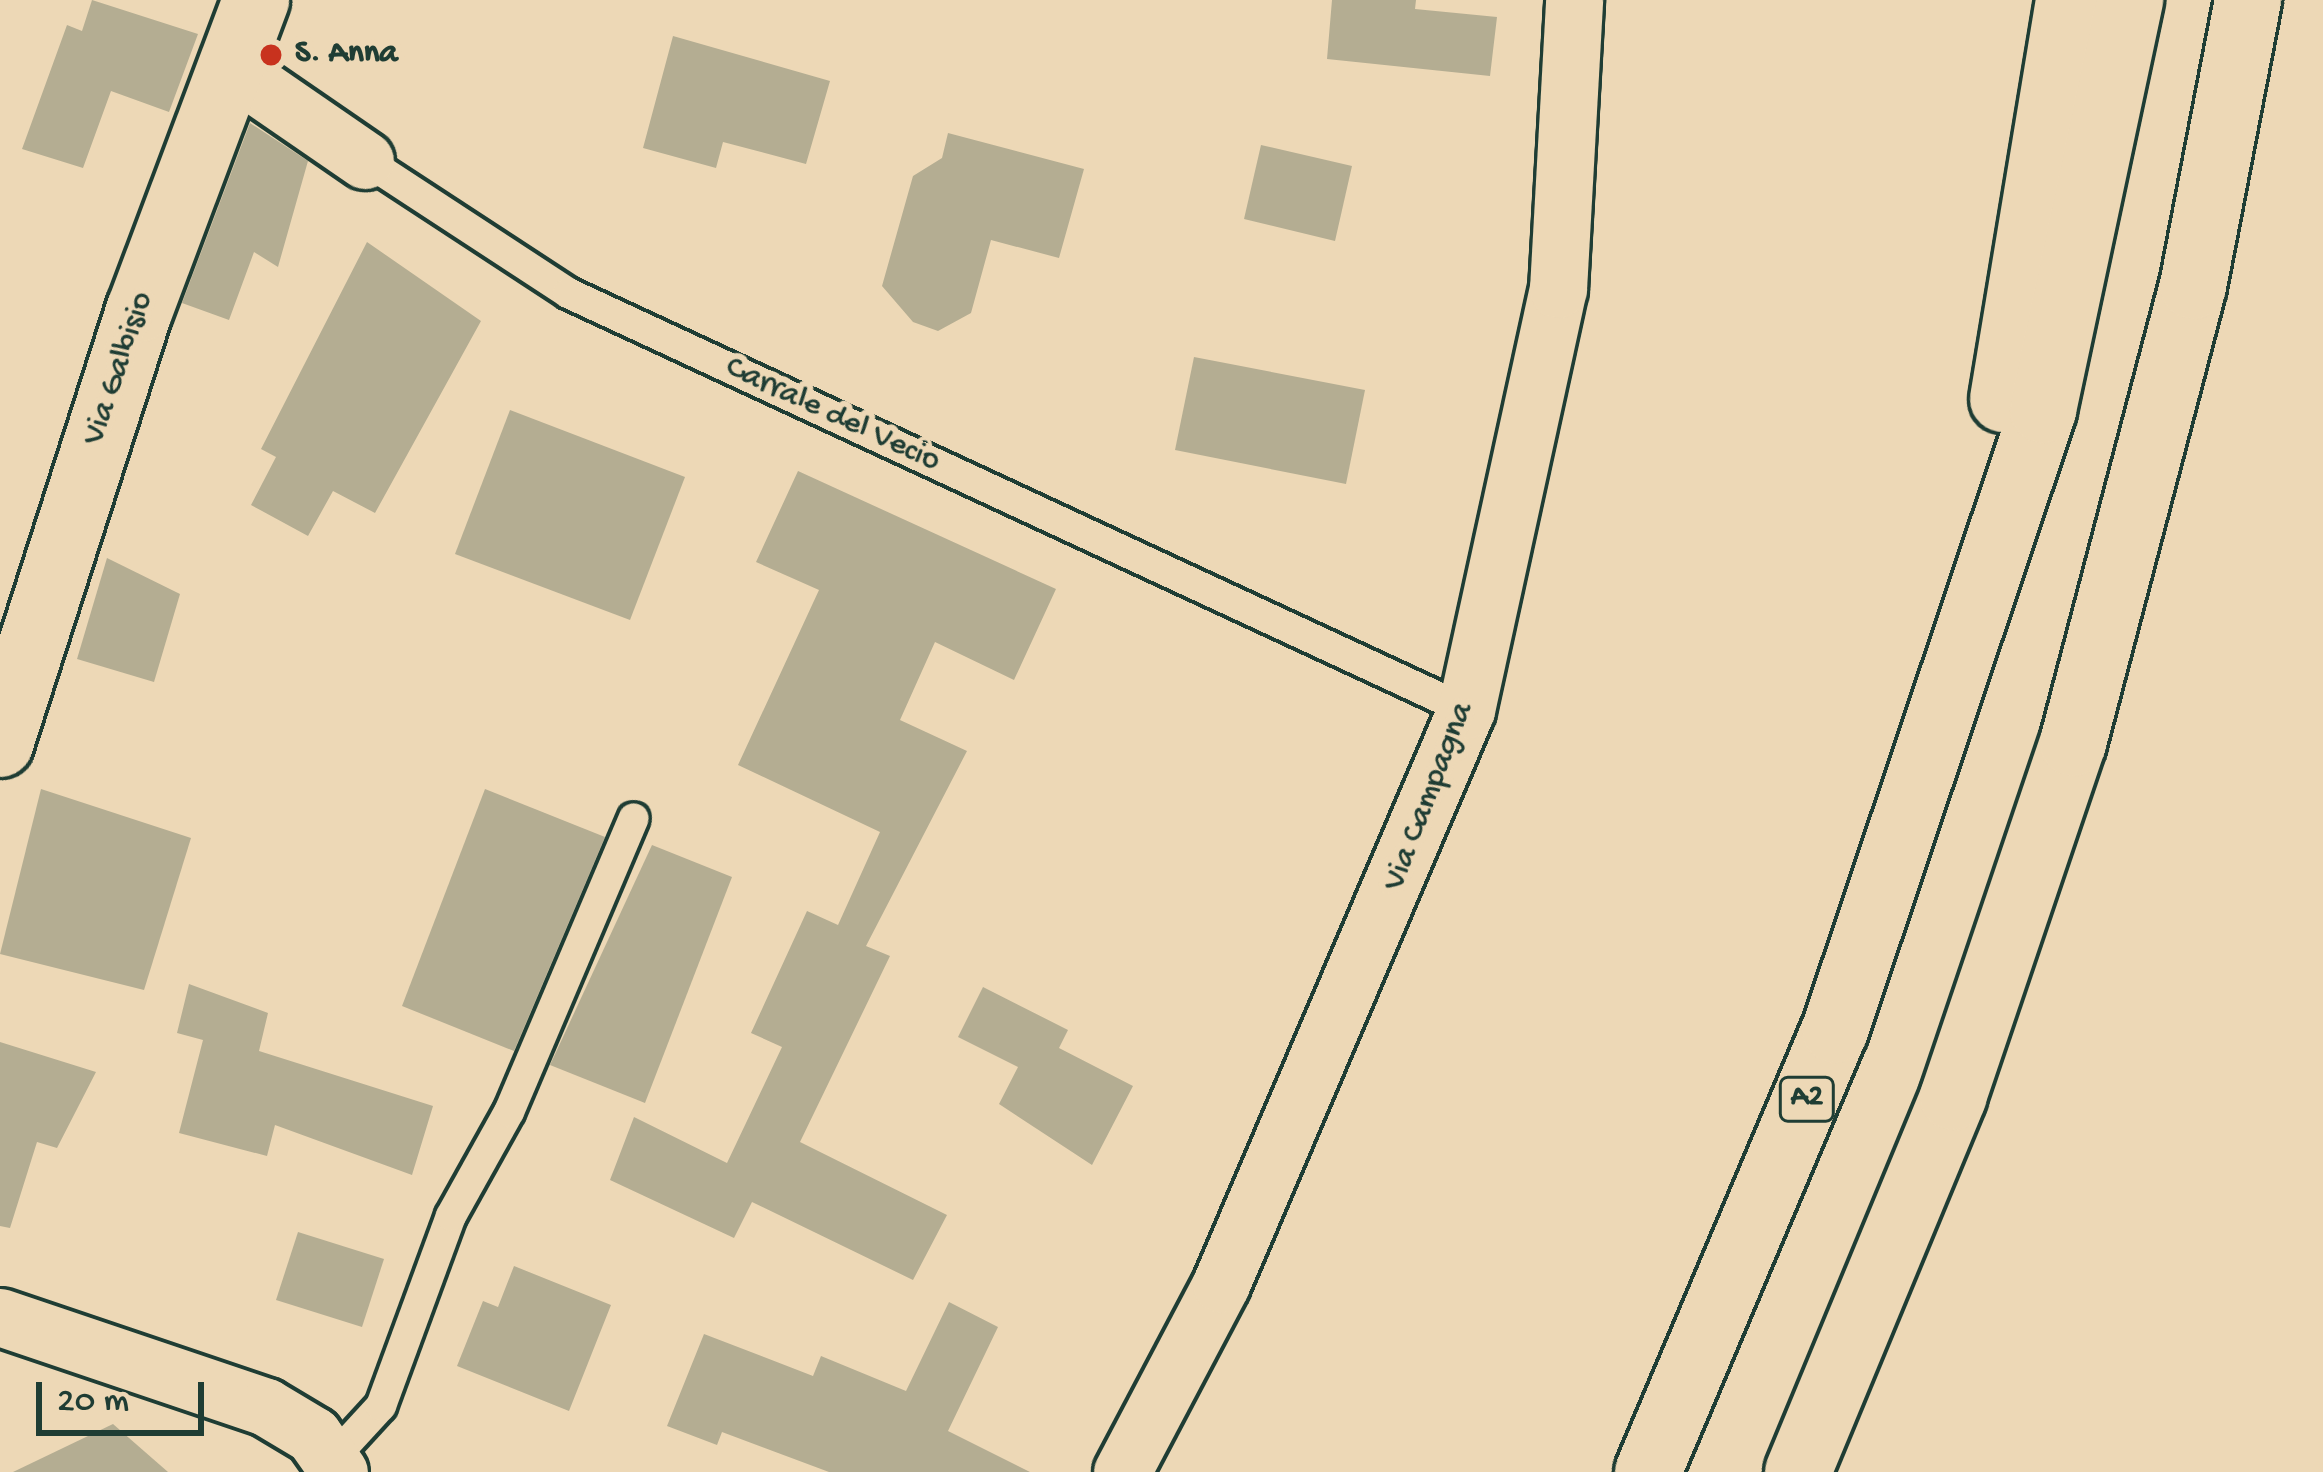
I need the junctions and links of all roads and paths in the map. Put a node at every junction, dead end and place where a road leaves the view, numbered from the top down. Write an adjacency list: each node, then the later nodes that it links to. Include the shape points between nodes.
1 (256, 0): 6 (main road, Via Galbisio)
2 (1574, 0): 8 (street, Via Campagna, via 1558,289)
3 (2069, 0): 9 (main road, A2)
4 (2131, 0): 9 (main road, A2, via 2043,410)
5 (2248, 0): 16 (main road, via 2193,286 2073,743 1954,1096)
6 (228, 66): 7 (street, Carrale del Vecio); 10 (main road, Via Galbisio)
7 (365, 160): 8 (lane, Carrale del Vecio, via 568,293)
8 (1466, 710): 14 (street, Via Campagna, via 1221,1284)
9 (1941, 716): 15 (main road, A2, via 1834,1030)
10 (0, 745)
11 (634, 818): 13 (lane, via 509,1112 451,1216 381,1406)
12 (0, 1317): 13 (street, via 266,1407)
13 (337, 1464)
14 (1122, 1472)
15 (1648, 1472)
16 (1798, 1472)

